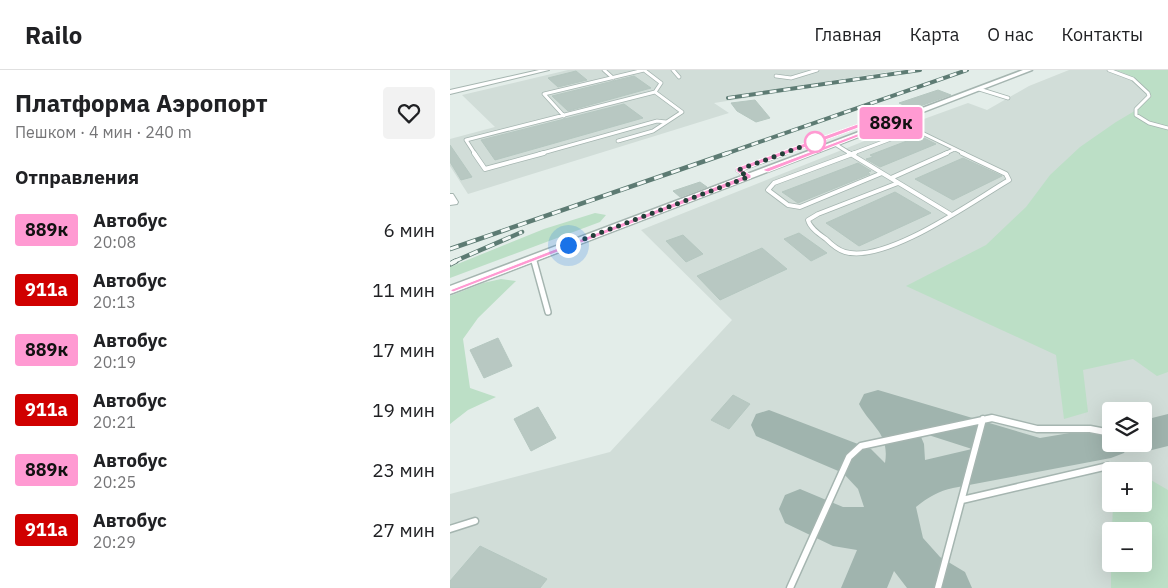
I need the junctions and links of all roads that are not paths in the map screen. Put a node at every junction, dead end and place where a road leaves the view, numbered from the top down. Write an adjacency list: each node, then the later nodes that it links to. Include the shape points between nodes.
1 (546, 70): 14 (street)
2 (604, 70): 12 (lane)
3 (644, 70): 12 (lane); 15 (lane, via 661,83)
4 (673, 70): 11 (lane)
5 (796, 70): 9 (lane)
6 (817, 70): 9 (lane)
7 (1029, 70): 13 (street)
8 (1109, 70): 20 (lane, via 1129,76 1148,93 1149,96 1136,109 1136,115 1149,123)
9 (804, 74): 10 (lane, via 791,78)
10 (776, 76)
11 (679, 77)
12 (613, 78): 18 (lane, via 544,94)
13 (979, 89): 16 (lane); 17 (street)
14 (450, 92)
15 (655, 92): 18 (lane); 19 (lane, via 682,112)
16 (1008, 98)
17 (911, 115): 22 (street); 26 (lane, via 890,114 738,170)
18 (564, 116): 19 (lane, via 466,140 485,169 657,121)
19 (666, 122): 21 (lane, via 653,131)
20 (1168, 128)
21 (618, 141)
22 (835, 144): 24 (lane); 26 (street)
23 (956, 149): 24 (lane, via 912,131); 27 (lane); 29 (lane, via 1006,174 1009,180)
24 (851, 154): 25 (lane); 25 (lane, via 774,183 769,192 788,205 800,207)
25 (882, 173): 27 (lane)
26 (748, 177): 30 (street)
27 (891, 178): 28 (lane)
28 (898, 182): 29 (lane); 29 (lane, via 818,214 808,220 809,225 840,249 862,253 910,238)
29 (950, 214)
30 (532, 259): 31 (street); 32 (lane)
31 (450, 290)
32 (548, 312)
33 (984, 419): 34 (lane, via 999,418 1037,429); 36 (lane); 39 (lane, via 861,446 854,451 848,457)
34 (1102, 431)
35 (1102, 467): 36 (lane)
36 (962, 500): 40 (lane)
37 (475, 521): 38 (lane)
38 (450, 529)
39 (790, 588)
40 (938, 588)

